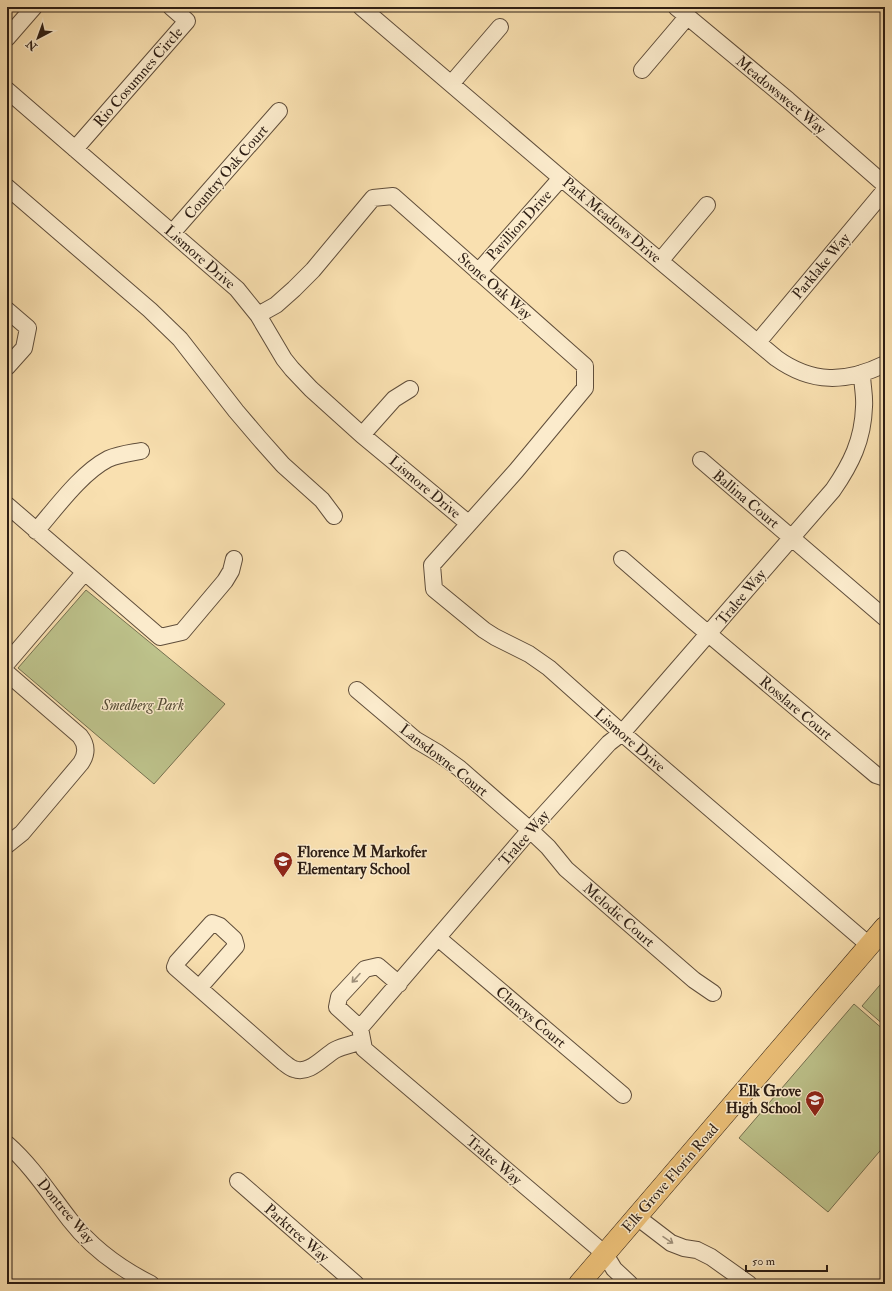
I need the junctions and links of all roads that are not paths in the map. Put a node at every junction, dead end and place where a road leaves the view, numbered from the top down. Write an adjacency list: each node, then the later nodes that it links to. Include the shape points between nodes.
1 (34, 7): 6 (street)
2 (171, 7): 11 (street, Rio Cosumnes Circle, via 187,21)
3 (361, 7): 8 (street, Park Meadows Drive)
4 (682, 12): 7 (street); 13 (street, Meadowsweet Way)
5 (500, 28): 8 (street)
6 (7, 38)
7 (642, 70)
8 (451, 84): 12 (street, Park Meadows Drive)
9 (7, 90): 11 (street, Lismore Drive)
10 (279, 111): 17 (street, Country Oak Court)
11 (75, 149): 17 (street, Lismore Drive)
12 (561, 178): 18 (street, Park Meadows Drive); 19 (street, Pavillion Drive)
13 (885, 184)
14 (7, 187): 31 (street, via 180,339 282,465 308,486)
15 (885, 190): 22 (street, Parklake Way)
16 (707, 206): 18 (street)
17 (172, 233): 21 (street, Lismore Drive, via 237,289)
18 (661, 260): 22 (street, Park Meadows Drive)
19 (478, 272): 21 (street, Stone Oak Way, via 394,196 373,198 313,270 276,305); 32 (street, Stone Oak Way, via 585,366 585,388 516,471)
20 (7, 310): 24 (street, via 28,328 24,348)
21 (258, 315): 27 (street, Lismore Drive, via 292,369)
22 (758, 342): 25 (street, Park Meadows Drive, via 782,362 798,371 832,379)
23 (885, 364): 25 (street, Park Meadows Drive)
24 (7, 367)
25 (862, 374): 34 (street, Tralee Way, via 864,407 856,451 833,490)
26 (410, 389): 27 (street, via 394,399)
27 (362, 435): 32 (street, Lismore Drive)
28 (141, 451): 33 (street, via 120,454 89,472)
29 (701, 460): 34 (street, Ballina Court)
30 (7, 505): 33 (street)
31 (334, 516)
32 (468, 523): 43 (street, Lismore Drive, via 432,564 434,589 484,630 539,661)
33 (36, 531): 37 (street)
34 (791, 538): 38 (street, Ballina Court); 39 (street, Tralee Way)
35 (234, 559): 37 (street, via 225,581 182,632 160,637)
36 (622, 560): 39 (street, Rosslare Court)
37 (84, 573): 40 (street)
38 (885, 618)
39 (709, 634): 43 (street, Tralee Way); 44 (street, Rosslare Court, via 876,775)
40 (7, 663)
41 (7, 673): 46 (street, via 80,736 86,752 81,763 22,833)
42 (357, 690): 45 (street, Lansdowne Court, via 416,740 460,768)
43 (622, 733): 45 (street, Tralee Way, via 609,743); 49 (street, Lismore Drive)
44 (885, 778)
45 (530, 830): 48 (street, Tralee Way); 52 (street, Melodic Court, via 566,869 694,980)
46 (7, 845)
47 (885, 927): 49 (main road, Elk Grove Florin Road)
48 (438, 938): 50 (street, Tralee Way); 54 (street, Clancys Court)
49 (869, 945): 57 (main road, Elk Grove Florin Road)
50 (399, 984): 53 (street, Tralee Way); 53 (street, one-way to 53, via 378,966 364,969 338,997 337,1007)
51 (199, 988): 53 (street, via 294,1069 304,1070 312,1067)
52 (713, 993)
53 (361, 1034): 58 (street, Tralee Way, via 364,1049)
54 (623, 1095)
55 (7, 1144): 59 (street, Dontree Way, via 23,1159 70,1220 98,1249)
56 (238, 1181): 60 (street, Parktree Way)
57 (637, 1217): 58 (main road, Elk Grove Florin Road); 63 (street, one-way to 63, via 671,1243 711,1257)
58 (605, 1254): 61 (main road, Elk Grove Florin Road); 62 (street, Tralee Way, via 614,1269)
59 (151, 1284)
60 (356, 1284)
61 (579, 1284)
62 (630, 1284)
63 (749, 1284)

